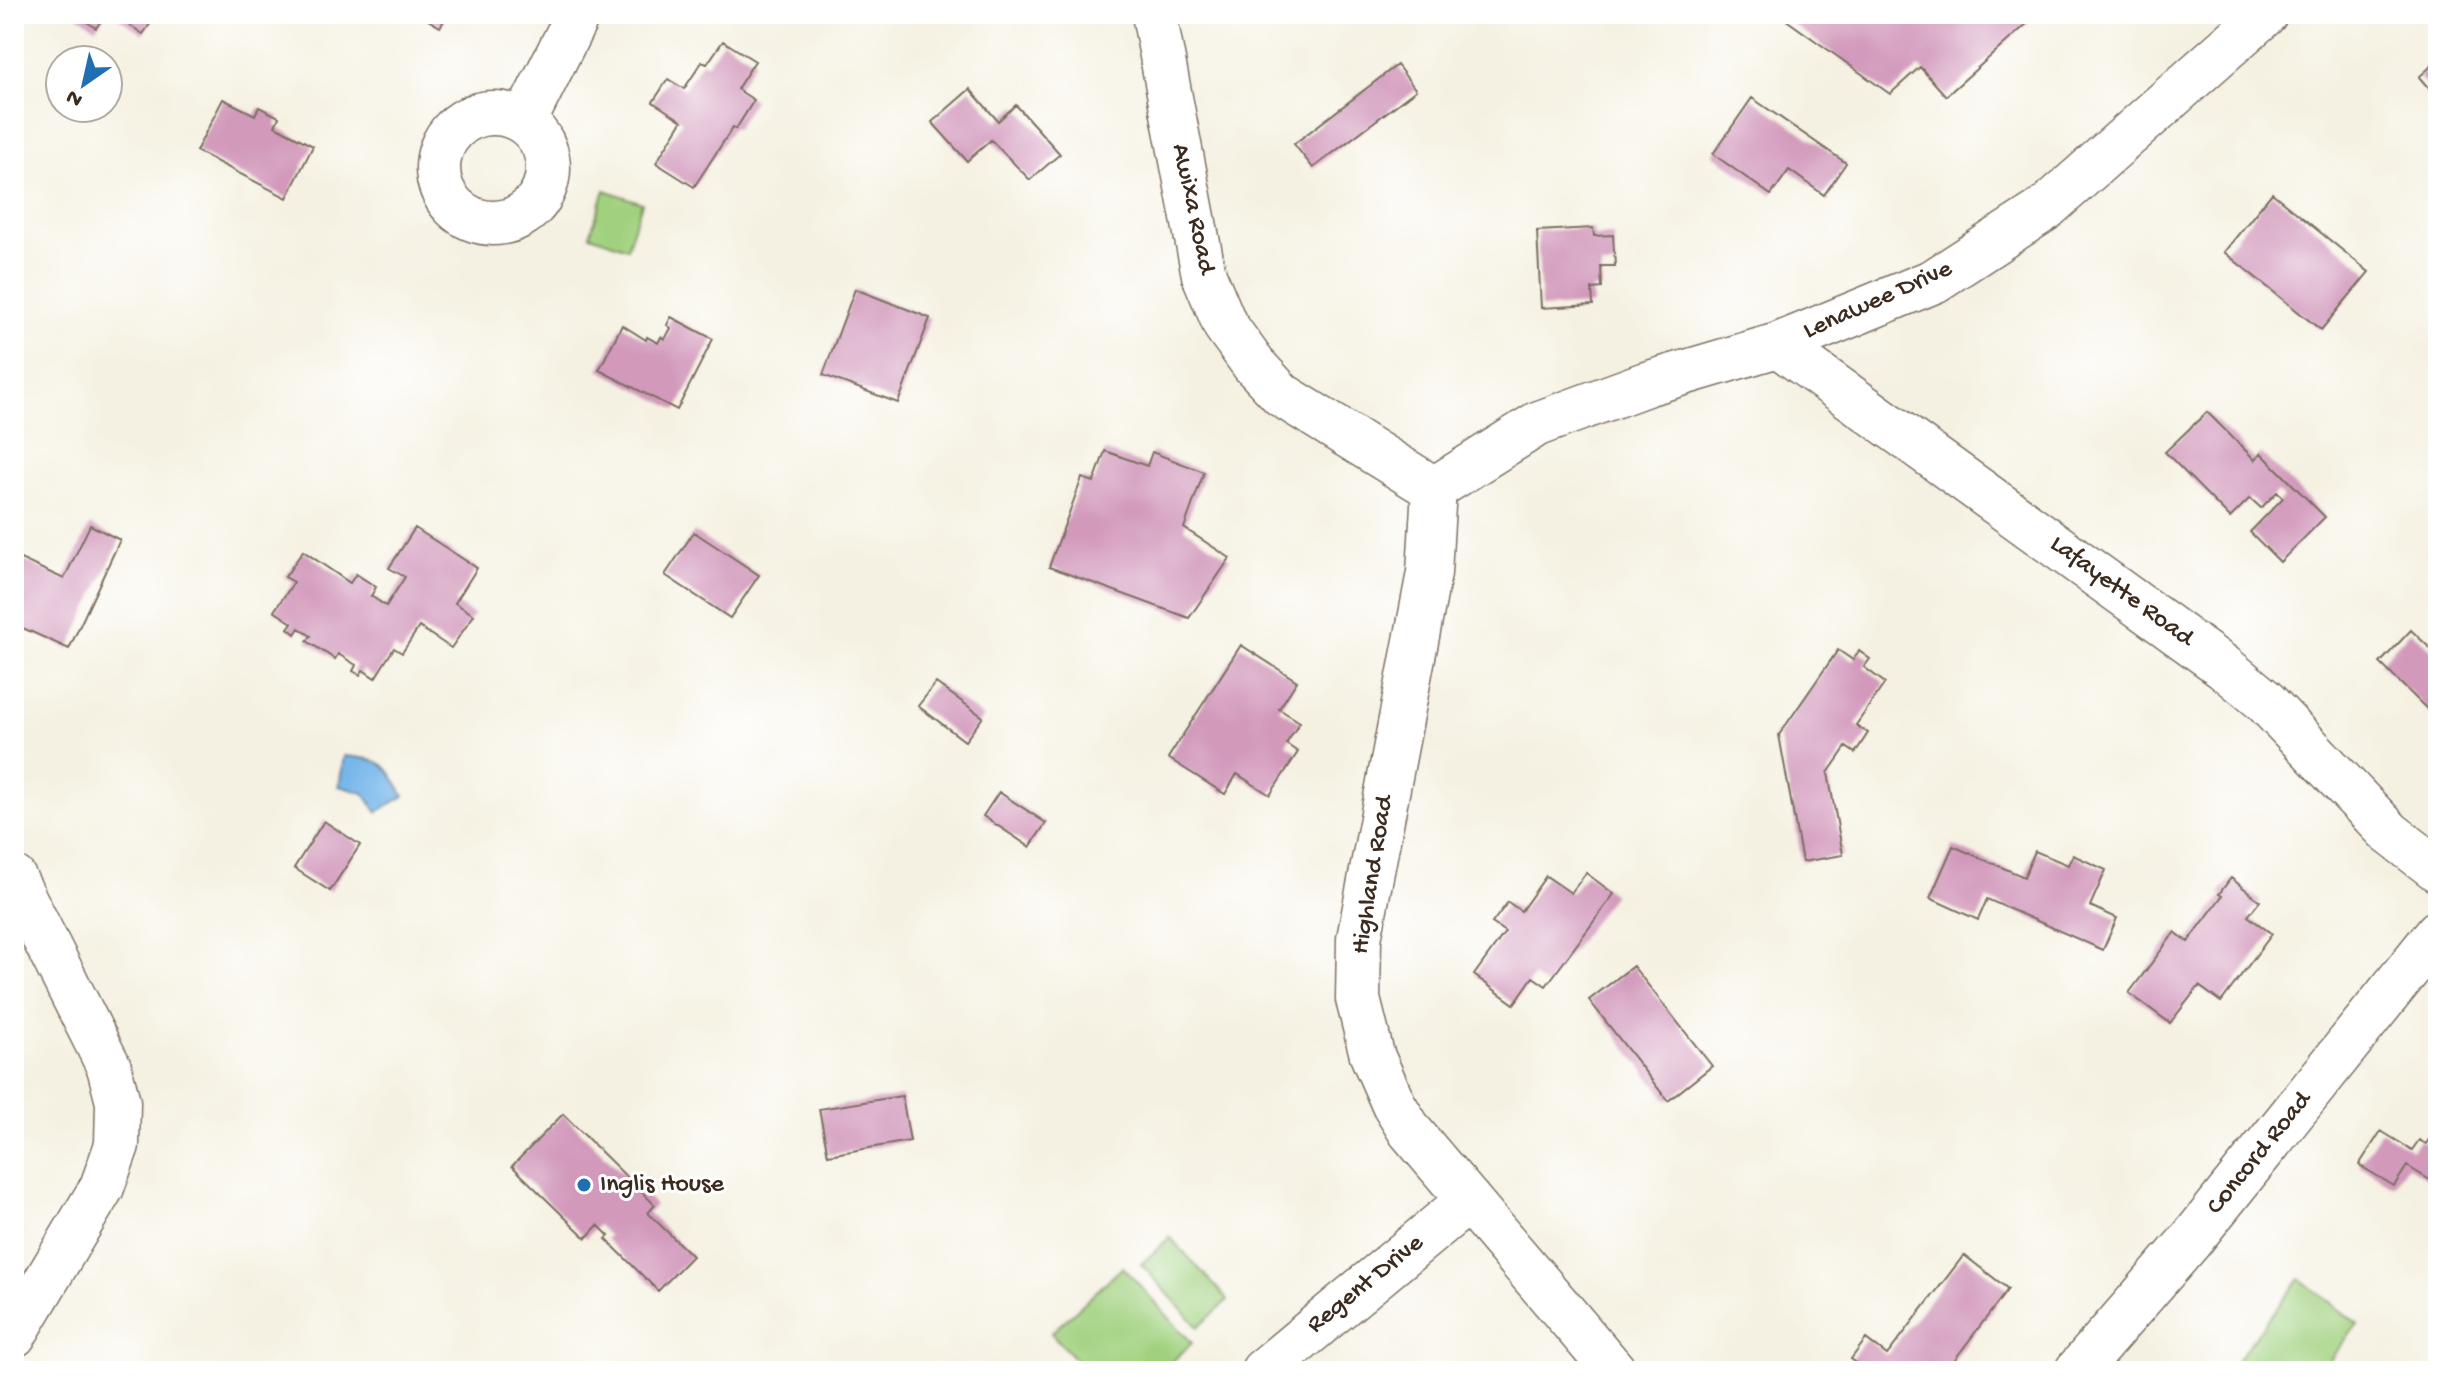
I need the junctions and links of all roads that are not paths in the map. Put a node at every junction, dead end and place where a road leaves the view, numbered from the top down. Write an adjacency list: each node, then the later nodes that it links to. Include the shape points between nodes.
1 (578, 14): 4 (street)
2 (1154, 14): 6 (street, Awixa Road, via 1204,275 1225,325 1282,395)
3 (2265, 14): 5 (street, Lenawee Drive, via 2045,209 1934,281)
4 (524, 122)
5 (1778, 345): 6 (street, Lenawee Drive, via 1646,384 1537,424); 7 (street, Lafayette Road, via 2224,667 2265,701 2390,833)
6 (1434, 489): 10 (street, Highland Road, via 1429,573 1359,939 1358,999 1372,1055 1394,1105)
7 (2438, 870)
8 (14, 878): 11 (street, via 109,1067 118,1102 117,1145 102,1187)
9 (2438, 932): 14 (street, Concord Road, via 2191,1240)
10 (1469, 1200): 12 (street, Regent Drive); 13 (street, Highland Road)
11 (14, 1335)
12 (1263, 1371)
13 (1614, 1371)
14 (2077, 1371)

